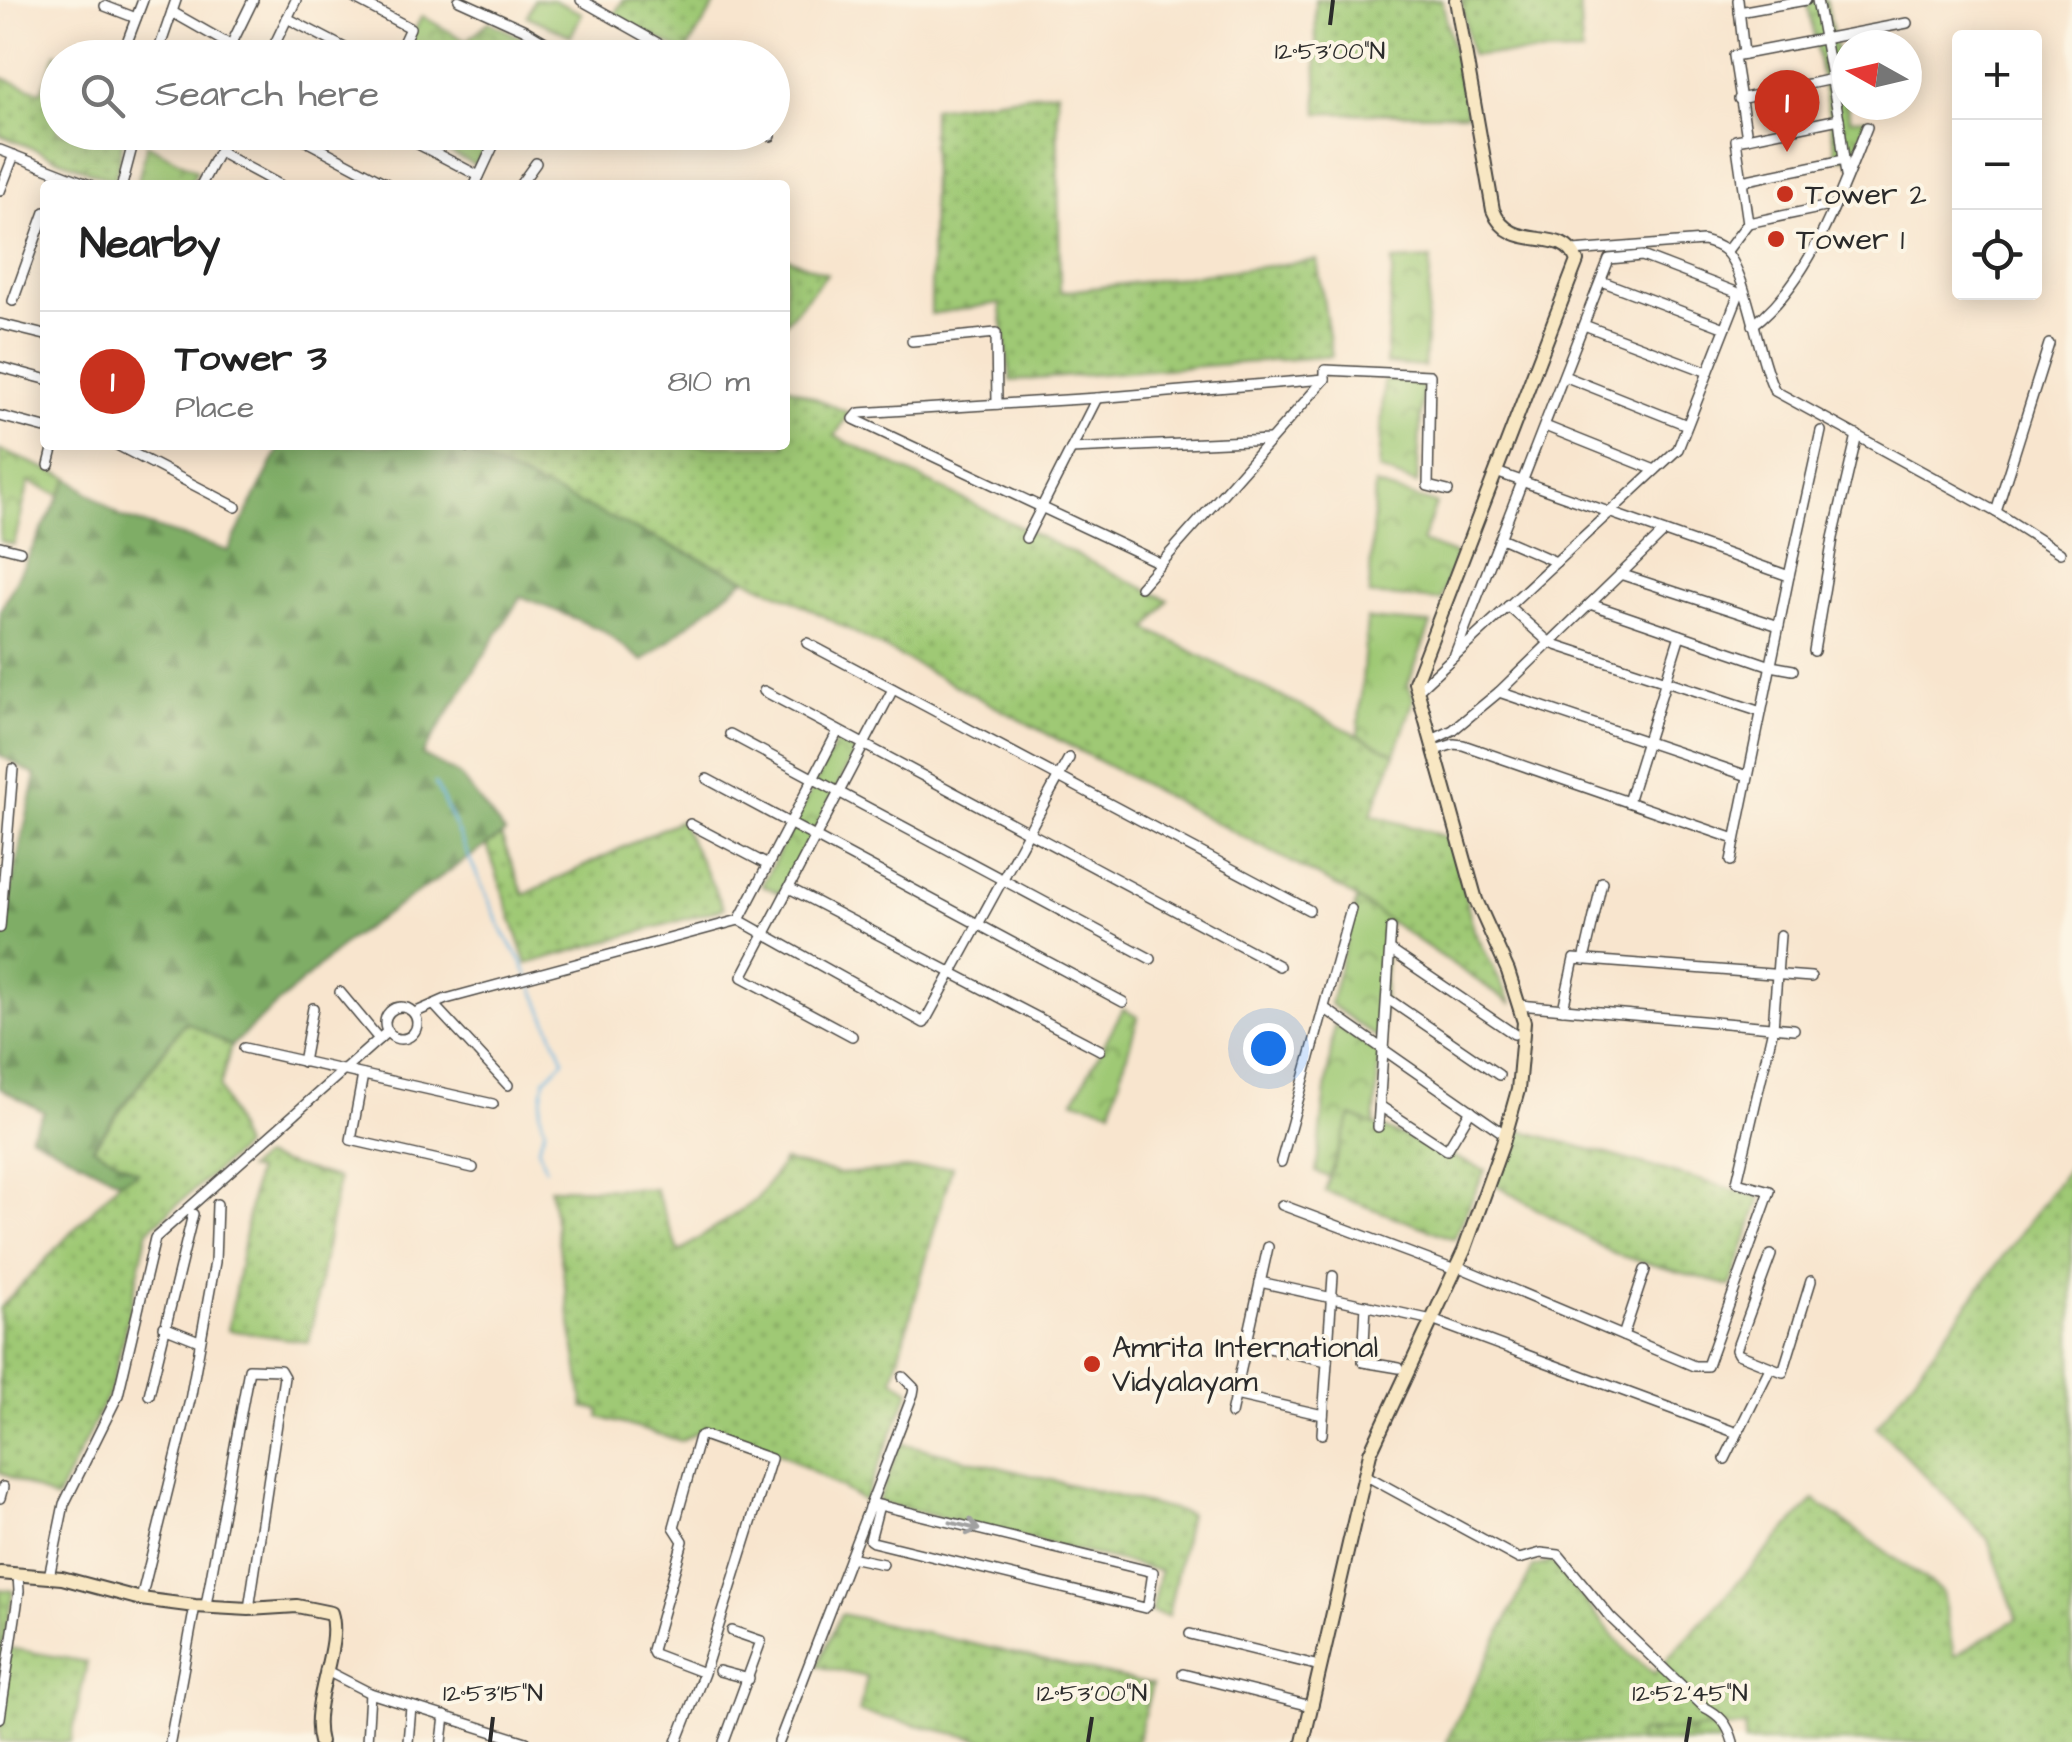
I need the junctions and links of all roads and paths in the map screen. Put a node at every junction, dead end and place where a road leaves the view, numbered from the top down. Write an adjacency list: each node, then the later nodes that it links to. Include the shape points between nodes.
1 (143, 0): 17 (street)
2 (176, 0): 15 (street)
3 (253, 0): 24 (street)
4 (296, 0): 18 (street)
5 (358, 0): 12 (street)
6 (459, 0): 28 (street)
7 (580, 0): 13 (street)
8 (1456, 0): 62 (street, via 1498,225)
9 (1738, 0): 16 (street)
10 (1806, 0): 16 (street)
11 (1817, 0): 20 (street)
12 (371, 3): 27 (street, via 410,28)
13 (597, 4): 29 (street)
14 (105, 6): 17 (street)
15 (172, 12): 22 (street); 23 (street)
16 (1739, 12): 30 (street)
17 (136, 18): 21 (street)
18 (288, 18): 25 (street); 26 (street)
19 (1907, 23): 20 (street)
20 (1824, 39): 30 (street); 31 (street)
21 (128, 40)
22 (162, 40)
23 (221, 40)
24 (234, 40)
25 (277, 40)
26 (330, 40)
27 (404, 40)
28 (542, 40)
29 (655, 40)
30 (1744, 54): 32 (street, via 1734,56)
31 (1832, 79): 32 (street)
32 (1739, 99): 36 (street)
33 (1834, 120): 36 (street)
34 (1839, 120): 44 (street)
35 (1867, 128): 47 (street)
36 (1748, 138): 56 (street, via 1736,140)
37 (0, 150): 43 (street)
38 (131, 150): 50 (street)
39 (322, 150): 53 (street)
40 (426, 150): 54 (street)
41 (491, 150): 54 (street)
42 (218, 152): 51 (street); 52 (street)
43 (14, 155): 46 (street); 57 (street)
44 (1844, 160): 47 (street); 56 (street)
45 (536, 163): 55 (street)
46 (60, 173): 48 (street); 49 (street)
47 (1846, 178): 58 (street)
48 (57, 180)
49 (78, 180)
50 (123, 180)
51 (204, 180)
52 (271, 180)
53 (379, 180)
54 (477, 180)
55 (525, 180)
56 (1742, 181): 59 (street)
57 (0, 191)
58 (1834, 205): 59 (street); 66 (street, via 1790,288)
59 (1748, 224): 61 (street)
60 (40, 225): 64 (street)
61 (1730, 249): 62 (street, via 1702,242); 66 (street)
62 (1573, 250): 91 (street, via 1577,261 1568,287)
63 (1601, 280): 67 (street); 68 (street); 68 (street, via 1609,259 1642,256 1736,292)
64 (12, 301)
65 (0, 324): 69 (street)
66 (1753, 324): 84 (street, via 1773,389)
67 (1584, 325): 73 (street); 74 (street)
68 (1725, 328): 73 (street)
69 (40, 333)
70 (912, 340): 78 (street, via 996,333)
71 (2049, 344): 97 (street)
72 (0, 368): 75 (street)
73 (1708, 372): 81 (street)
74 (1564, 376): 80 (street); 81 (street)
75 (40, 378)
76 (1325, 379): 77 (street); 85 (street); 93 (street, via 1325,370 1430,375 1428,486)
77 (1097, 398): 78 (street); 86 (street)
78 (997, 404): 95 (street, via 859,413 854,419)
79 (0, 416): 82 (street)
80 (1546, 426): 90 (street); 92 (street)
81 (1687, 426): 90 (street, via 1678,449)
82 (40, 427)
83 (1822, 432): 107 (street)
84 (1856, 435): 97 (street); 115 (street)
85 (1270, 440): 86 (street); 105 (street)
86 (1071, 449): 95 (street)
87 (53, 450): 89 (street)
88 (126, 450): 94 (street)
89 (49, 465)
90 (1655, 470): 96 (street)
91 (1496, 472): 92 (street); 129 (street, via 1415,682)
92 (1524, 482): 96 (street); 100 (street)
93 (1448, 491)
94 (236, 507)
95 (1042, 508): 99 (street); 105 (street)
96 (1611, 511): 98 (street); 104 (street)
97 (1996, 512): 103 (street)
98 (1664, 532): 106 (street); 107 (street)
99 (1026, 538)
100 (1502, 538): 104 (street); 116 (street)
101 (0, 546): 102 (street)
102 (20, 551)
103 (2060, 553)
104 (1556, 562): 110 (street)
105 (1160, 563): 108 (street)
106 (1620, 574): 109 (street); 111 (street)
107 (1789, 576): 111 (street)
108 (1140, 587)
109 (1590, 604): 112 (street); 114 (street)
110 (1508, 606): 114 (street); 116 (street)
111 (1779, 626): 117 (street)
112 (1680, 635): 117 (street); 119 (street)
113 (808, 643): 121 (street)
114 (1550, 643): 119 (street); 123 (street)
115 (1814, 650)
116 (1456, 654): 120 (street)
117 (1771, 666): 118 (street); 124 (street)
118 (1793, 670)
119 (1665, 682): 124 (street); 127 (street)
120 (1422, 687)
121 (893, 689): 128 (street); 133 (street)
122 (764, 691): 125 (street)
123 (1499, 692): 127 (street); 129 (street)
124 (1762, 712): 132 (street)
125 (838, 731): 128 (street); 134 (street)
126 (730, 734): 134 (street)
127 (1647, 742): 132 (street); 139 (street)
128 (864, 744): 137 (street); 142 (street)
129 (1433, 745): 139 (street, via 1462,745); 170 (street, via 1476,900)
130 (1069, 758): 133 (street)
131 (13, 768): 138 (street)
132 (1748, 776): 144 (street)
133 (1058, 777): 142 (street); 152 (street)
134 (813, 778): 137 (street); 140 (street)
135 (707, 779): 140 (street)
136 (0, 790): 138 (street)
137 (839, 792): 143 (street); 148 (street)
138 (11, 796): 145 (street)
139 (1628, 802): 144 (street)
140 (790, 823): 143 (street); 147 (street)
141 (690, 824): 147 (street)
142 (1028, 832): 148 (street); 162 (street)
143 (816, 837): 150 (street); 154 (street)
144 (1736, 839): 146 (street)
145 (3, 861): 155 (street)
146 (1731, 862)
147 (768, 865): 153 (street)
148 (1002, 880): 154 (street); 160 (street)
149 (1602, 882): 161 (street)
150 (789, 888): 157 (street); 163 (street)
151 (1351, 909): 172 (street)
152 (1309, 910)
153 (739, 920): 157 (street); 169 (street)
154 (978, 924): 163 (street); 168 (street)
155 (0, 928)
156 (1391, 928): 159 (street)
157 (764, 934): 163 (street, via 924,1023); 179 (street, via 742,977)
158 (1780, 935): 164 (street)
159 (1390, 950): 167 (street); 177 (street)
160 (1151, 959)
161 (1584, 960): 164 (street); 173 (street, via 1574,959)
162 (1279, 966)
163 (952, 973): 181 (street)
164 (1778, 975): 165 (street); 175 (street)
165 (1811, 978)
166 (340, 992): 178 (street)
167 (1388, 999): 182 (street); 186 (street)
168 (1123, 1002)
169 (434, 1004): 174 (street); 187 (street)
170 (1519, 1005): 173 (street); 192 (street, via 1524,1022 1518,1090)
171 (314, 1008): 183 (street)
172 (1324, 1008): 182 (street); 193 (street)
173 (1563, 1009): 175 (street)
174 (414, 1013): 178 (street, via 392,1010); 178 (street, via 412,1035)
175 (1773, 1028): 176 (street); 209 (street, via 1736,1182 1770,1191 1712,1360 1694,1366)
176 (1794, 1030)
177 (1514, 1034)
178 (384, 1035): 184 (street)
179 (852, 1036)
180 (244, 1048): 183 (street)
181 (1100, 1050)
182 (1383, 1051): 189 (street); 190 (street)
183 (303, 1062): 184 (street)
184 (344, 1071): 185 (street); 229 (street, via 155,1238 118,1395 64,1504)
185 (363, 1075): 188 (street); 194 (street, via 351,1140)
186 (1499, 1075)
187 (508, 1085)
188 (493, 1104)
189 (1380, 1106): 190 (street, via 1447,1150); 191 (street)
190 (1471, 1110): 192 (street)
191 (1378, 1126)
192 (1506, 1136): 200 (street)
193 (1282, 1162)
194 (473, 1168)
195 (217, 1204): 210 (street, via 215,1262)
196 (1282, 1205): 200 (street)
197 (192, 1214): 208 (street)
198 (1268, 1248): 204 (street)
199 (1771, 1255): 214 (street, via 1736,1350)
200 (1456, 1268): 207 (street); 209 (street)
201 (1645, 1270): 209 (street)
202 (1333, 1276): 205 (street)
203 (1811, 1280): 214 (street, via 1783,1372)
204 (1260, 1282): 205 (street); 211 (street)
205 (1332, 1298): 206 (street); 212 (street)
206 (1366, 1305): 207 (street); 213 (street, via 1363,1362)
207 (1432, 1320): 220 (street); 223 (street)
208 (164, 1328): 210 (street); 216 (street)
209 (1623, 1336)
210 (199, 1341): 230 (street)
211 (1246, 1343): 212 (street); 217 (street)
212 (1327, 1360): 219 (street)
213 (1399, 1368)
214 (1770, 1368): 220 (street)
215 (903, 1376): 224 (street, via 913,1394)
216 (148, 1395)
217 (1235, 1395): 218 (street); 219 (street)
218 (1231, 1414)
219 (1323, 1415): 221 (street)
220 (1737, 1432): 222 (street)
221 (1322, 1434)
222 (1725, 1459)
223 (1365, 1475): 235 (street); 256 (street, via 1519,1559 1559,1555 1611,1618 1718,1714)
224 (874, 1506): 224 (street, one-way to 224, via 1153,1572 1148,1605 873,1542); 225 (street)
225 (850, 1556): 226 (street); 254 (street)
226 (883, 1564)
227 (0, 1573): 228 (street)
228 (18, 1574): 229 (street); 245 (street)
229 (49, 1577): 230 (street)
230 (141, 1599): 231 (street)
231 (201, 1606): 232 (street); 232 (street, via 249,1369 255,1367 280,1370 284,1377); 246 (street)
232 (249, 1609): 236 (street, via 331,1612)
233 (732, 1631): 240 (street, via 761,1641)
234 (1190, 1634): 235 (street)
235 (1320, 1666): 242 (street)
236 (325, 1670): 241 (street); 247 (street)
237 (718, 1671): 240 (street)
238 (704, 1673): 238 (street, via 771,1459 703,1435 674,1527 683,1540 652,1650); 252 (street)
239 (1183, 1674): 242 (street)
240 (749, 1679): 253 (street)
241 (370, 1694): 243 (street); 248 (street)
242 (1311, 1706): 255 (street)
243 (411, 1707): 244 (street); 249 (street)
244 (445, 1716): 250 (street); 251 (street)
245 (0, 1718)
246 (170, 1742)
247 (320, 1742)
248 (367, 1742)
249 (408, 1742)
250 (442, 1742)
251 (526, 1742)
252 (677, 1742)
253 (724, 1742)
254 (778, 1742)
255 (1303, 1742)
256 (1732, 1742)

